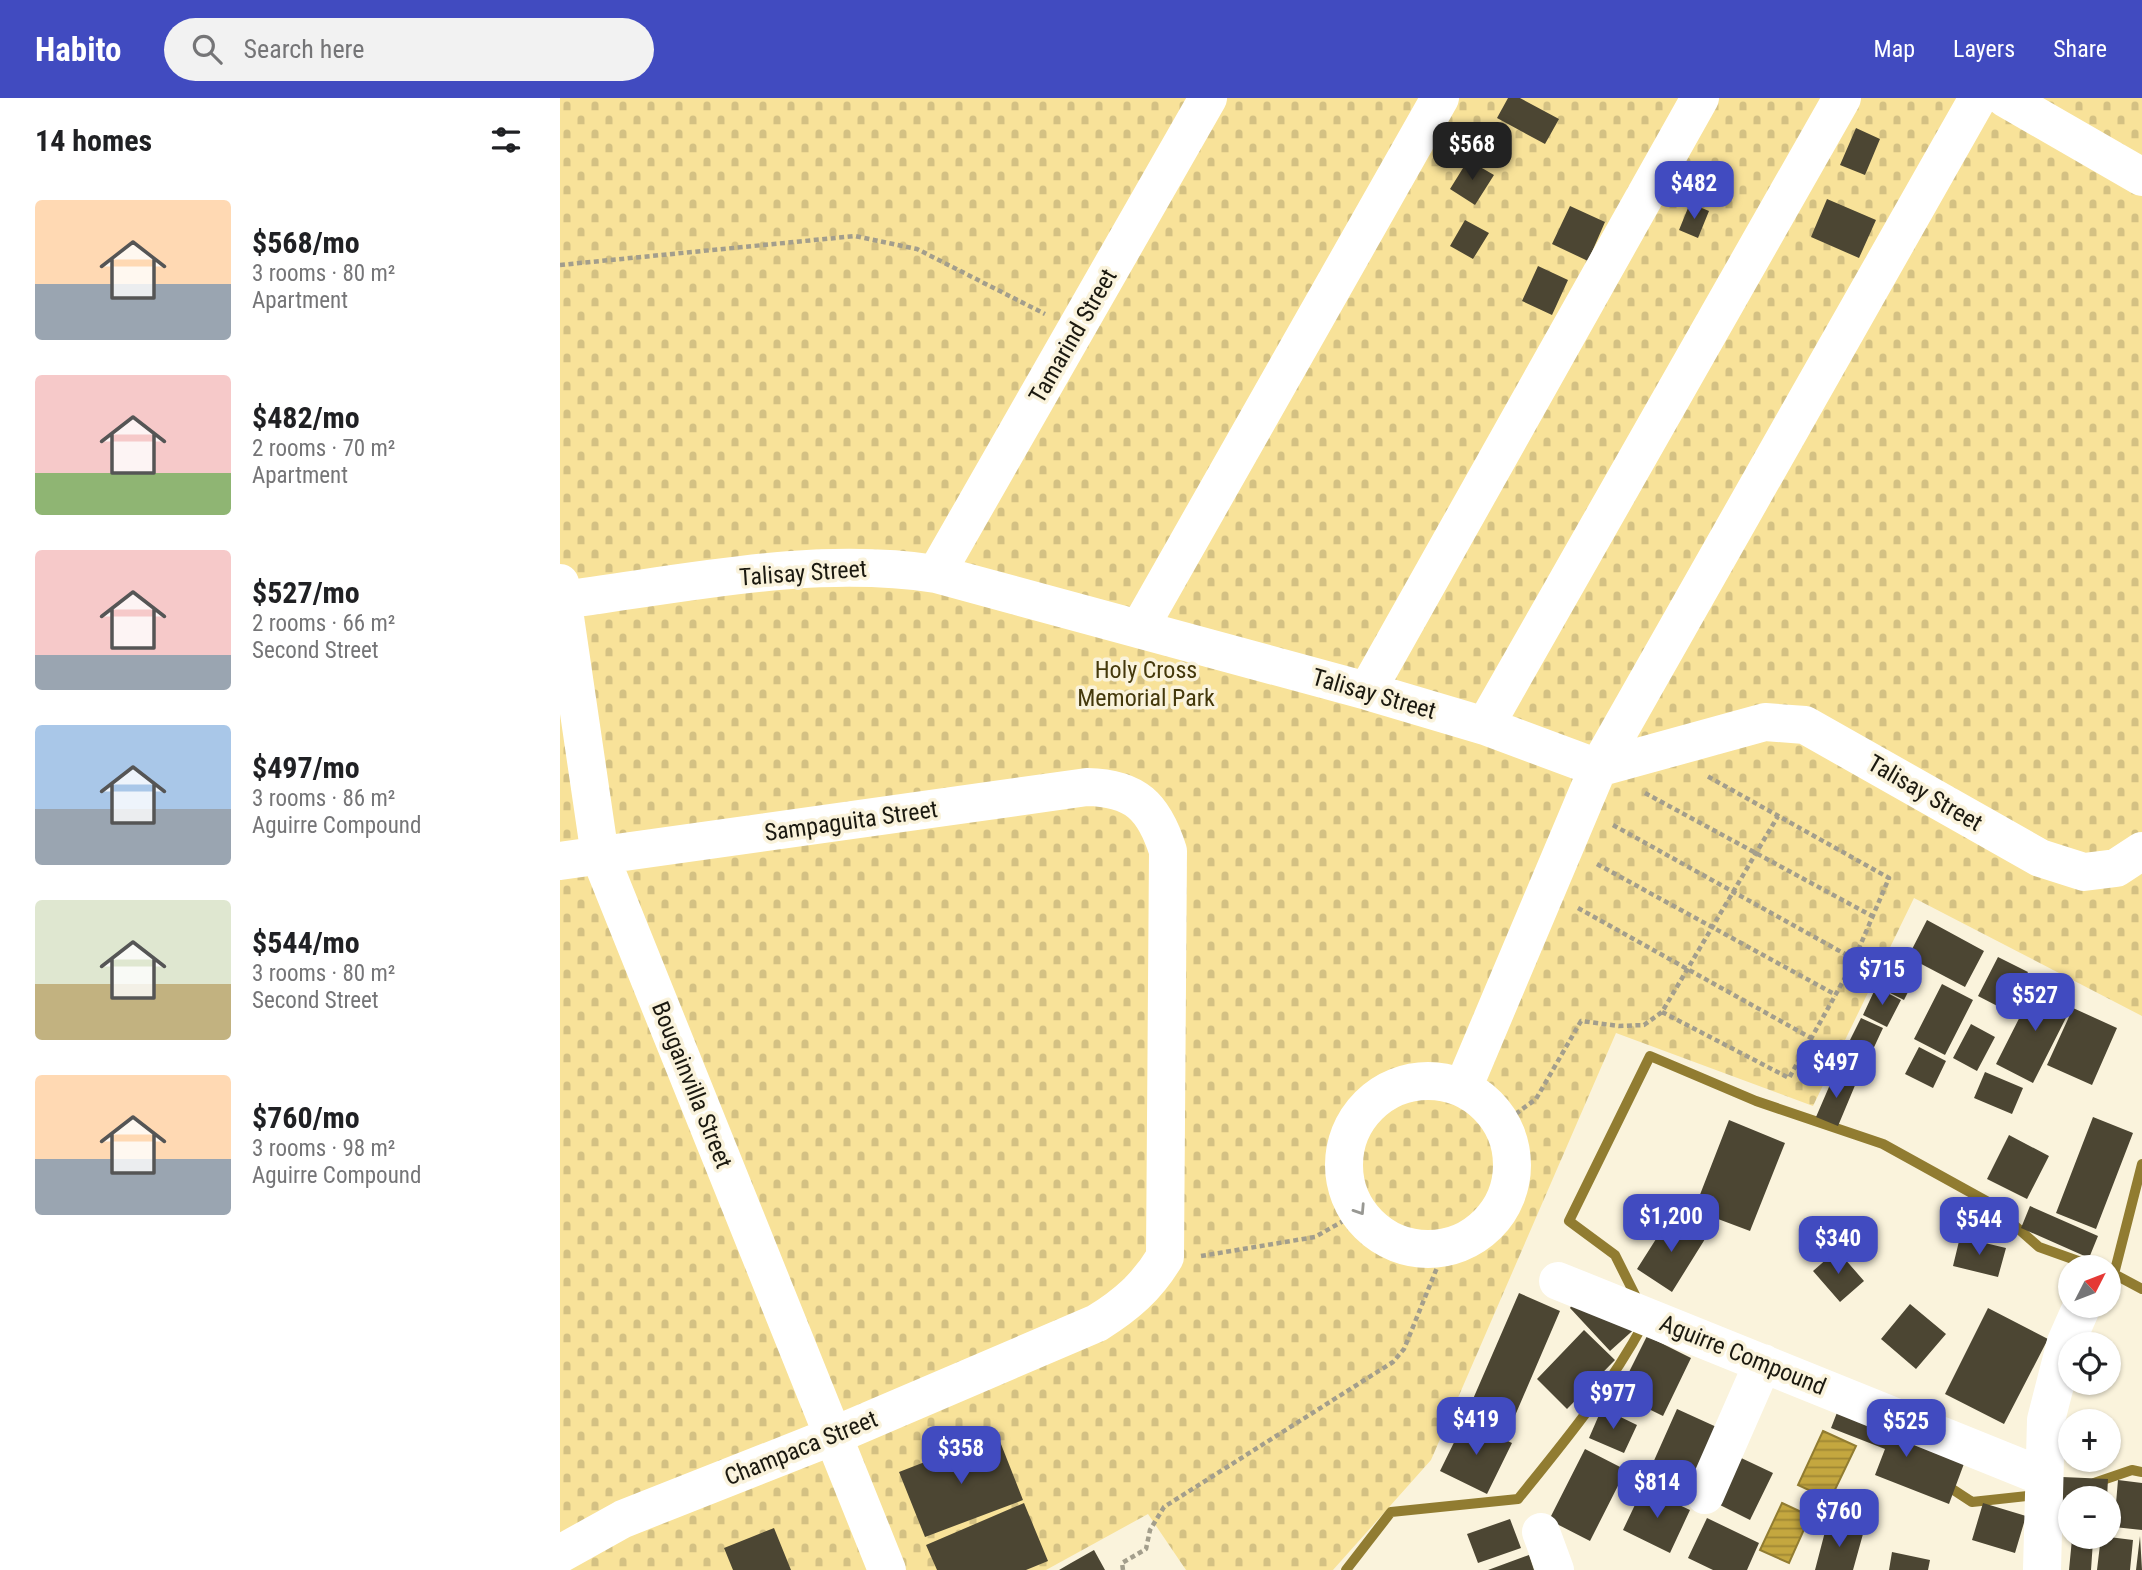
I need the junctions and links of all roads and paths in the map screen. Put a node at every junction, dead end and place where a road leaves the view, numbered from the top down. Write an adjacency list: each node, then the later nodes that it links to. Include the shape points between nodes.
1 (1208, 98): 9 (street, Tamarind Street)
2 (1440, 98): 12 (street)
3 (1700, 98): 13 (street)
4 (1842, 98): 14 (street)
5 (1978, 98): 16 (street)
6 (2005, 98): 7 (street)
7 (2142, 177)
8 (560, 265): 9 (path, via 855,236 917,249)
9 (1076, 331): 10 (street, Tamarind Street)
10 (936, 574): 11 (street, Talisay Street, via 839,566); 12 (street, Talisay Street)
11 (561, 592): 22 (street, Bougainvilla Street)
12 (1139, 629): 13 (street, Talisay Street)
13 (1367, 691): 14 (street, Talisay Street)
14 (1485, 726): 16 (street, Talisay Street)
15 (1660, 750): 16 (street, Talisay Street); 18 (path); 20 (street, Talisay Street, via 1765,722 1805,725 2040,858 2084,872 2116,868)
16 (1598, 768): 17 (street); 21 (path)
17 (1582, 807): 19 (street); 25 (path)
18 (1778, 816): 21 (path); 26 (path, via 1889,878)
19 (1565, 847): 24 (street); 27 (path)
20 (2142, 851)
21 (1756, 853): 25 (path); 26 (path)
22 (600, 856): 23 (street, Sampaguita Street); 37 (street, Sampaguita Street, via 1087,787 1114,787 1139,800 1158,821 1168,851); 41 (street, Bougainvilla Street)
23 (560, 861)
24 (1547, 890): 29 (path); 33 (street)
25 (1733, 892): 27 (path); 28 (path)
26 (1872, 916): 28 (path)
27 (1712, 927): 29 (path); 30 (path)
28 (1854, 959): 30 (path)
29 (1687, 969): 31 (path); 32 (path)
30 (1836, 995): 32 (path)
31 (1662, 1012): 32 (path, via 1789,1078); 34 (path, via 1644,1025 1581,1021 1536,1099)
32 (1811, 1038)
33 (1463, 1088): 34 (street, via 1491,1109); 35 (street, one-way to 35, via 1444,1082 1405,1084 1371,1104 1349,1136 1345,1155 1345,1175)
34 (1502, 1124): 36 (street, via 1513,1162 1505,1200 1481,1231)
35 (1359, 1212): 36 (street, via 1372,1227 1406,1246); 37 (path, via 1315,1237 1204,1256)
36 (1446, 1248): 47 (path, via 1404,1349 1393,1362 1164,1507 1150,1530 1146,1549 1122,1563)
37 (1158, 1269): 41 (street, Champaca Street, via 1124,1307 1097,1323)
38 (1558, 1281): 40 (street, Aguirre Compound)
39 (2077, 1318): 42 (street, via 2046,1420)
40 (1763, 1363): 42 (street, Aguirre Compound); 43 (street)
41 (833, 1436): 45 (street, Champaca Street, via 623,1519); 46 (street, Bougainvilla Street)
42 (2044, 1477): 49 (street)
43 (1705, 1495)
44 (1541, 1532): 48 (street)
45 (560, 1554)
46 (887, 1570)
47 (1123, 1570)
48 (1555, 1570)
49 (2042, 1570)

